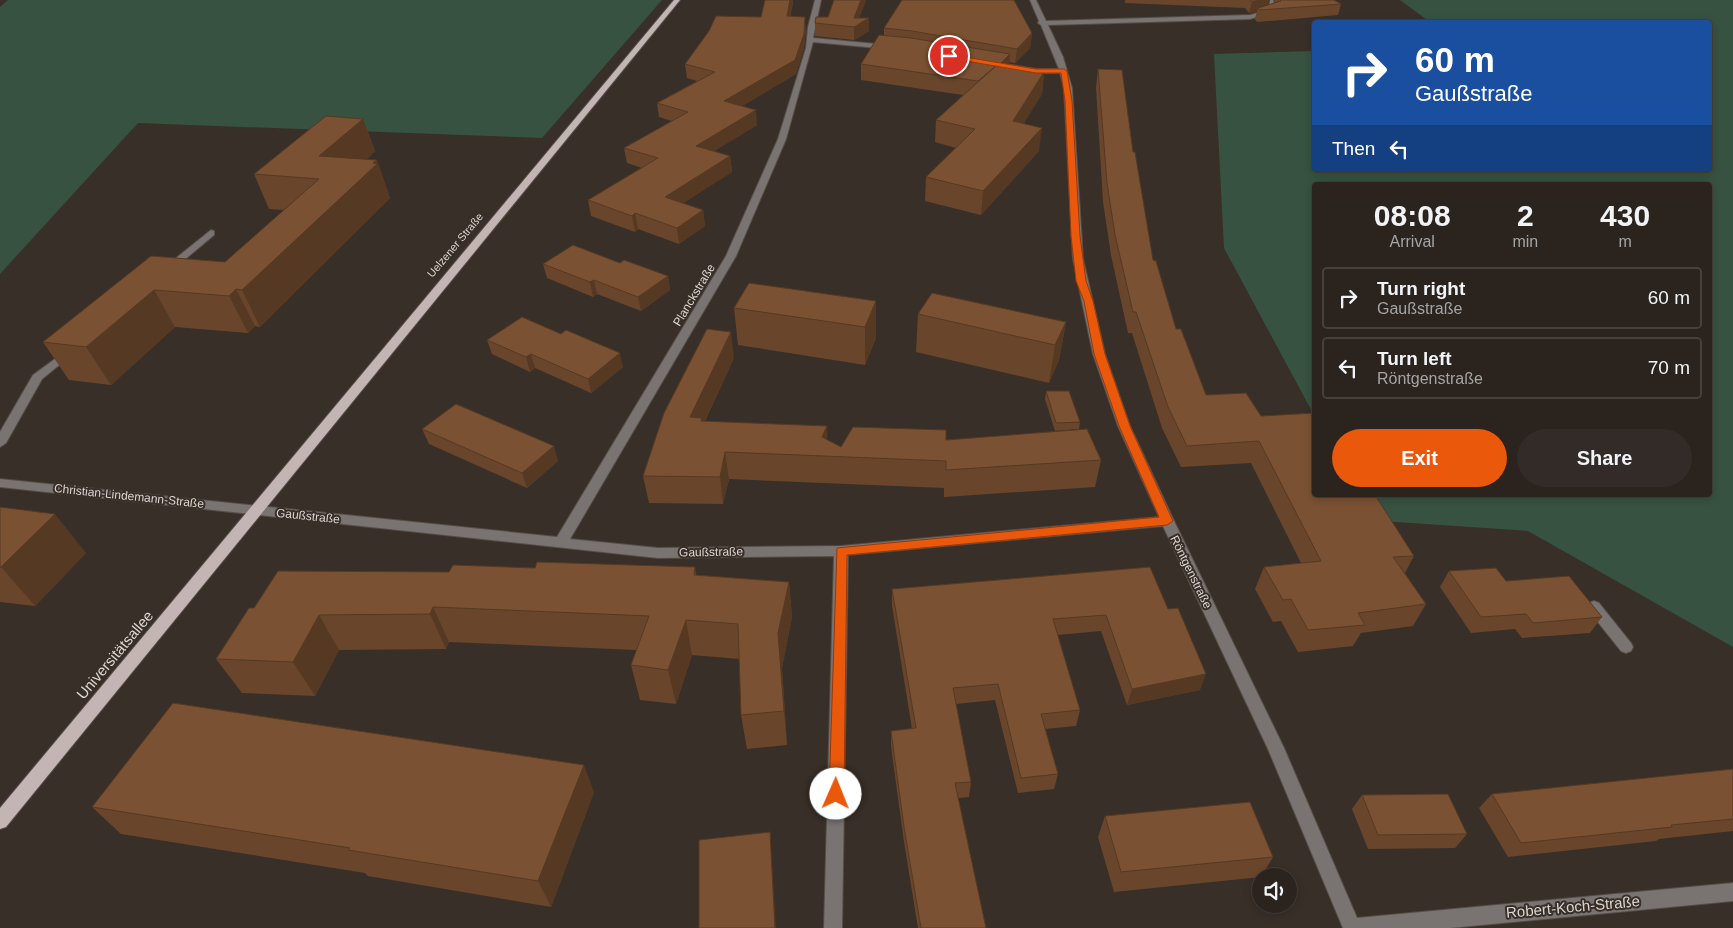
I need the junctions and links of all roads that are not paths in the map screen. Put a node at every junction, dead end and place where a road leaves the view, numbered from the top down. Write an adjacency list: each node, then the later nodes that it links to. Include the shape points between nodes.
1 (677, 0): 15 (main road, Uelzener Straße, via 446,276)
2 (818, 0): 6 (street, Planckstraße)
3 (1033, 0): 5 (street, Röntgenstraße)
4 (1270, 0): 5 (street, via 1274,10 1262,16)
5 (1042, 22): 9 (street, Röntgenstraße)
6 (810, 40): 7 (street); 17 (street, Planckstraße, via 782,139 731,256)
7 (893, 47)
8 (988, 63): 9 (street, via 1036,71)
9 (1064, 71): 16 (street, Röntgenstraße, via 1081,281 1100,354 1124,426)
10 (212, 233): 11 (street)
11 (160, 276)
12 (80, 342): 13 (street, via 38,377)
13 (0, 443)
14 (0, 483): 15 (street, Christian-Lindemann-Straße)
15 (257, 511): 17 (street, Gaußstraße); 21 (main road, Universitätsallee)
16 (1167, 521): 18 (street, Gaußstraße); 24 (street, Röntgenstraße, via 1276,748)
17 (560, 544): 18 (street, Gaußstraße, via 658,553)
18 (841, 551): 23 (street)
19 (1594, 607): 20 (street)
20 (1626, 647)
21 (0, 821)
22 (1733, 892): 24 (street, Robert-Koch-Straße)
23 (833, 928)
24 (1352, 928)

